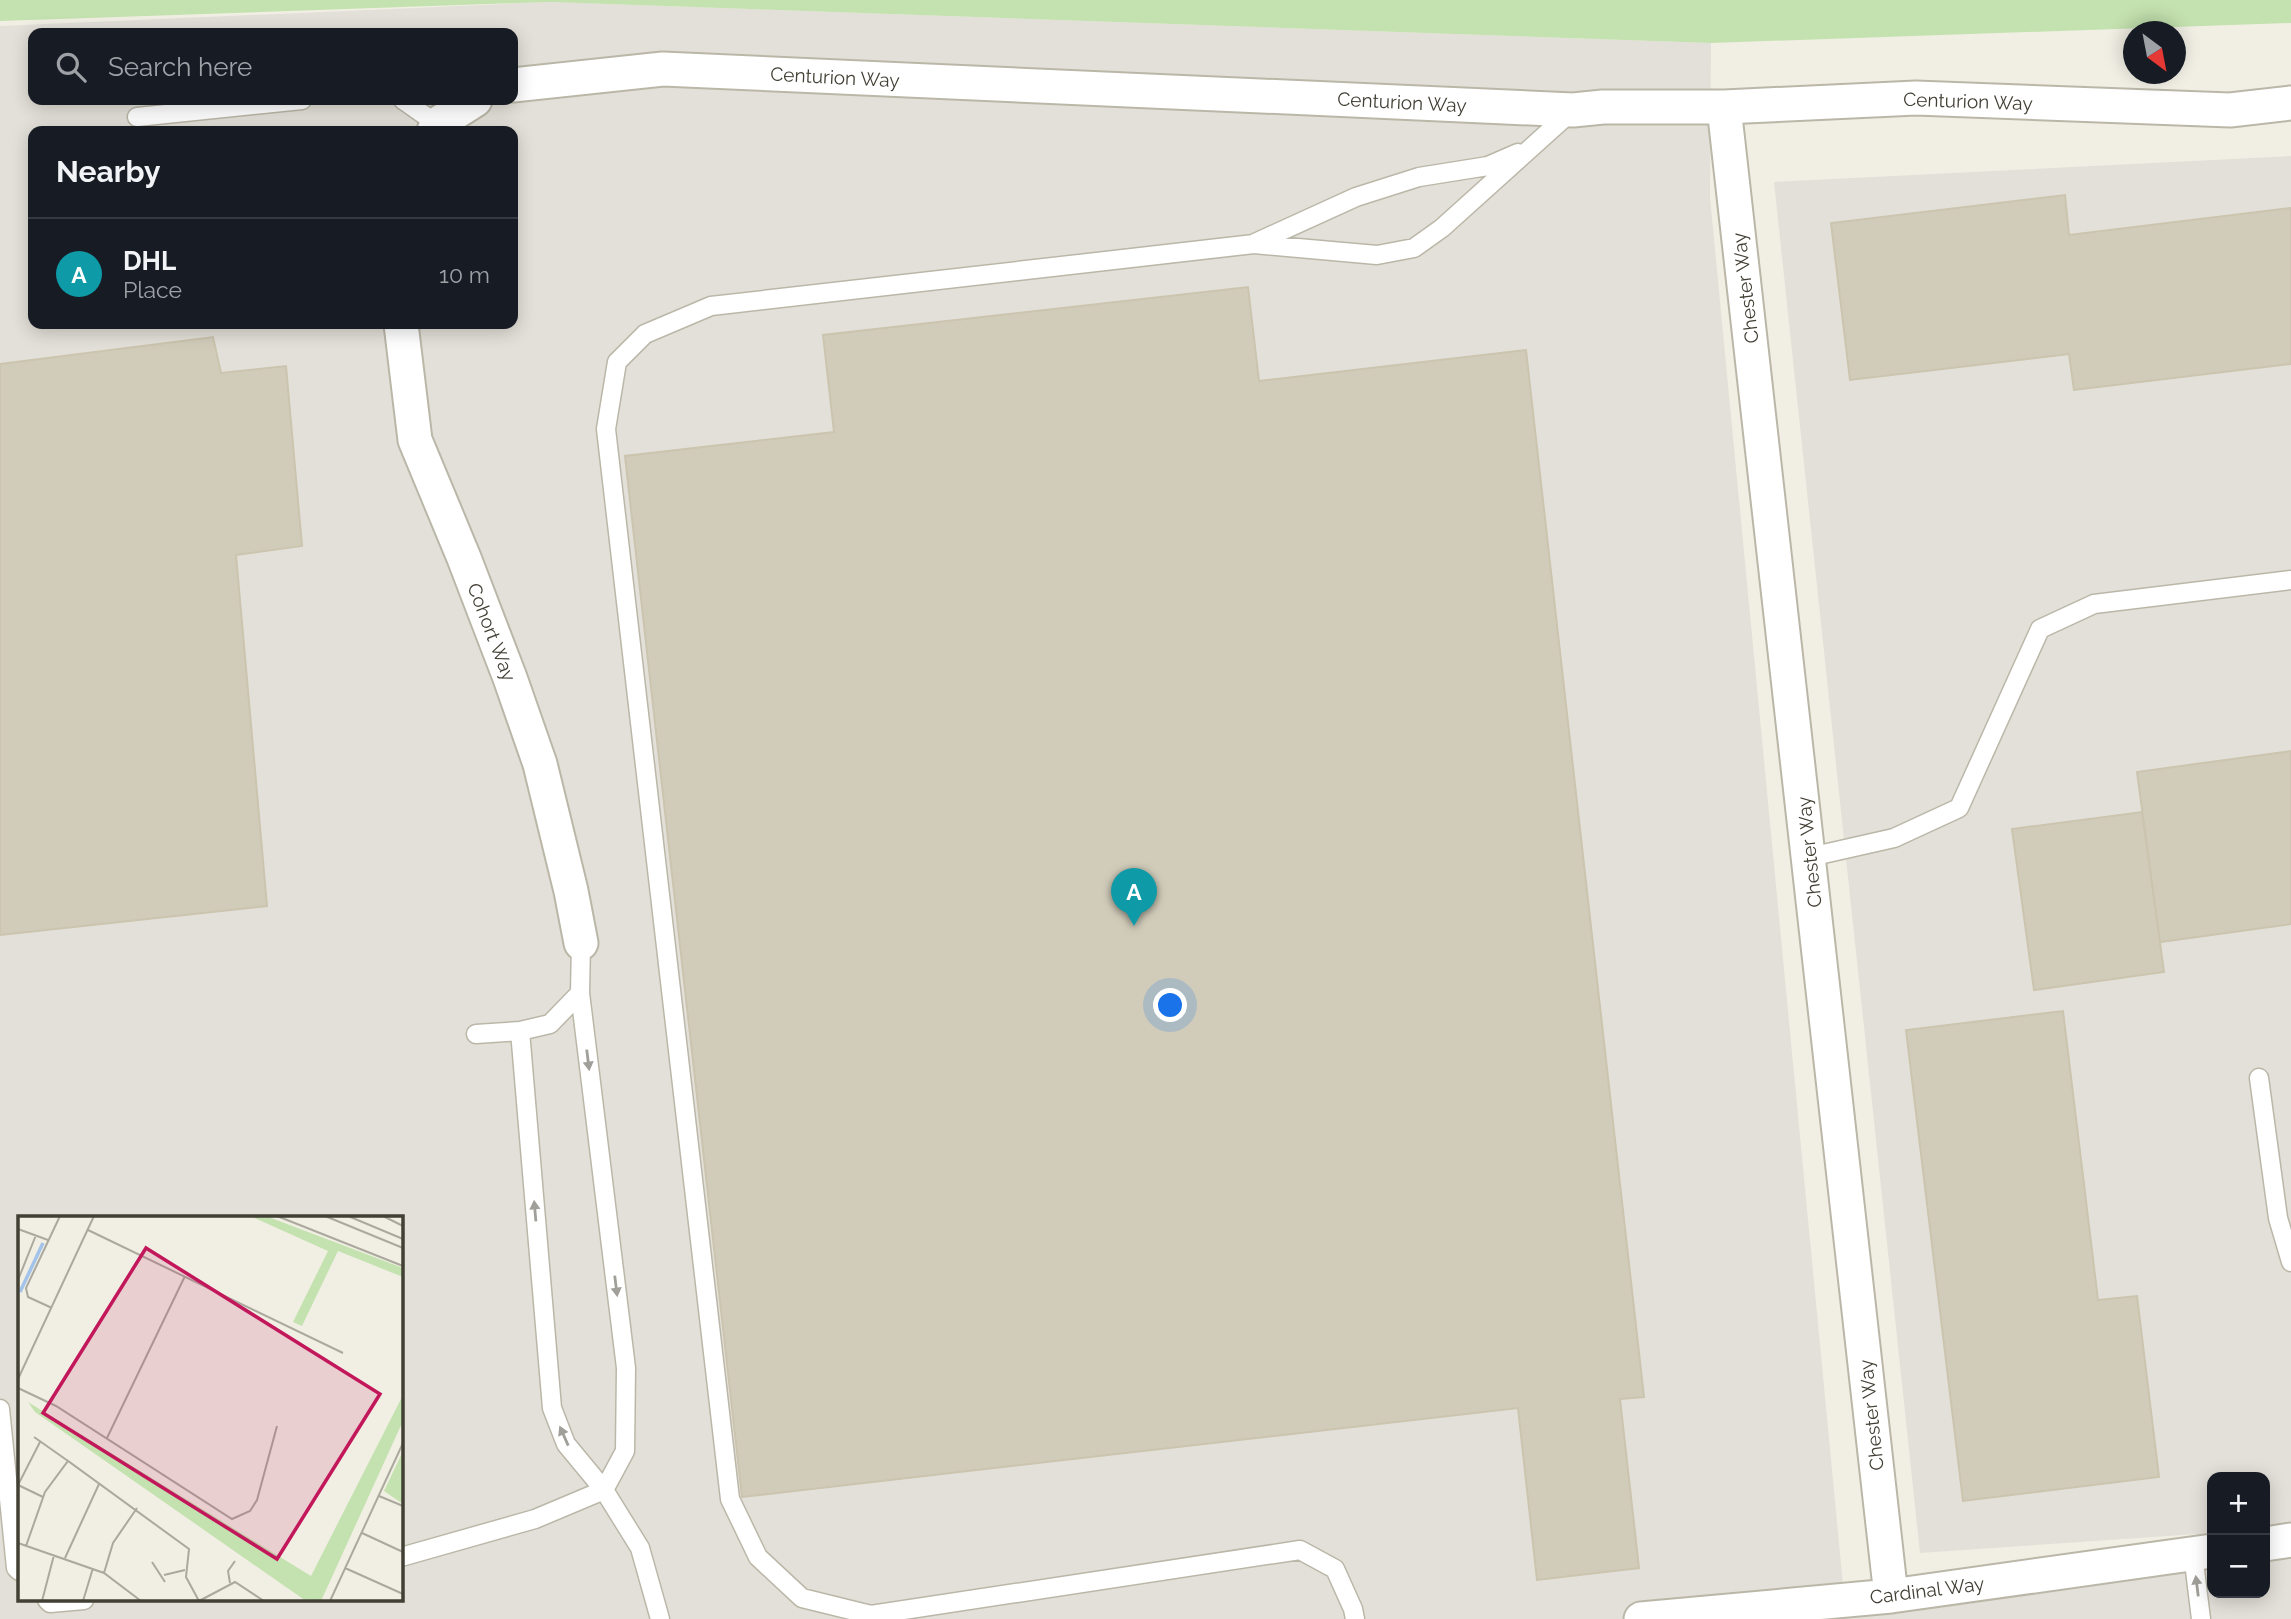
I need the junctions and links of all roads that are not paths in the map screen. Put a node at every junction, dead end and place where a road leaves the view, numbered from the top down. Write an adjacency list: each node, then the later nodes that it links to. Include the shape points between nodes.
1 (518, 84): 7 (street, Centurion Way, via 663,69)
2 (2291, 103): 6 (street, Centurion Way, via 2230,110 1916,98)
3 (253, 105): 8 (lane)
4 (409, 105): 9 (lane)
5 (468, 105): 10 (street)
6 (1724, 107): 7 (street, Centurion Way); 15 (street, Chester Way)
7 (1573, 110): 11 (lane)
8 (137, 117)
9 (434, 126)
10 (436, 126)
11 (1531, 147): 12 (lane, via 1488,166 1419,177 1356,197); 12 (lane, via 1414,248 1377,255)
12 (1254, 244): 31 (lane, via 711,306 645,334 617,362 606,429 730,1499 758,1557 802,1598 871,1615 1300,1550 1335,1569)
13 (402, 329): 16 (street, Cohort Way, via 415,440 469,570 540,764)
14 (2291, 580): 15 (lane, via 2094,604 2040,629 1959,808 1894,838)
15 (1810, 857): 29 (street, Chester Way)
16 (581, 943): 17 (lane)
17 (580, 993): 18 (lane, via 550,1024); 23 (lane, one-way to 23, via 626,1368 625,1451)
18 (520, 1031): 19 (lane); 23 (lane, one-way to 18, via 566,1444 552,1408)
19 (476, 1034)
20 (2259, 1078): 21 (lane, via 2278,1218)
21 (2291, 1262)
22 (0, 1409): 28 (lane)
23 (604, 1490): 27 (lane, via 535,1519); 30 (lane, via 639,1548)
24 (2291, 1540): 25 (street)
25 (2270, 1543)
26 (2203, 1552): 29 (street, Cardinal Way); 34 (lane, one-way to 26)
27 (402, 1557)
28 (18, 1570)
29 (1891, 1596): 33 (street, Cardinal Way)
30 (660, 1619)
31 (1355, 1619)
32 (1641, 1619): 33 (street, Cardinal Way)
33 (1646, 1619)
34 (2201, 1619)

